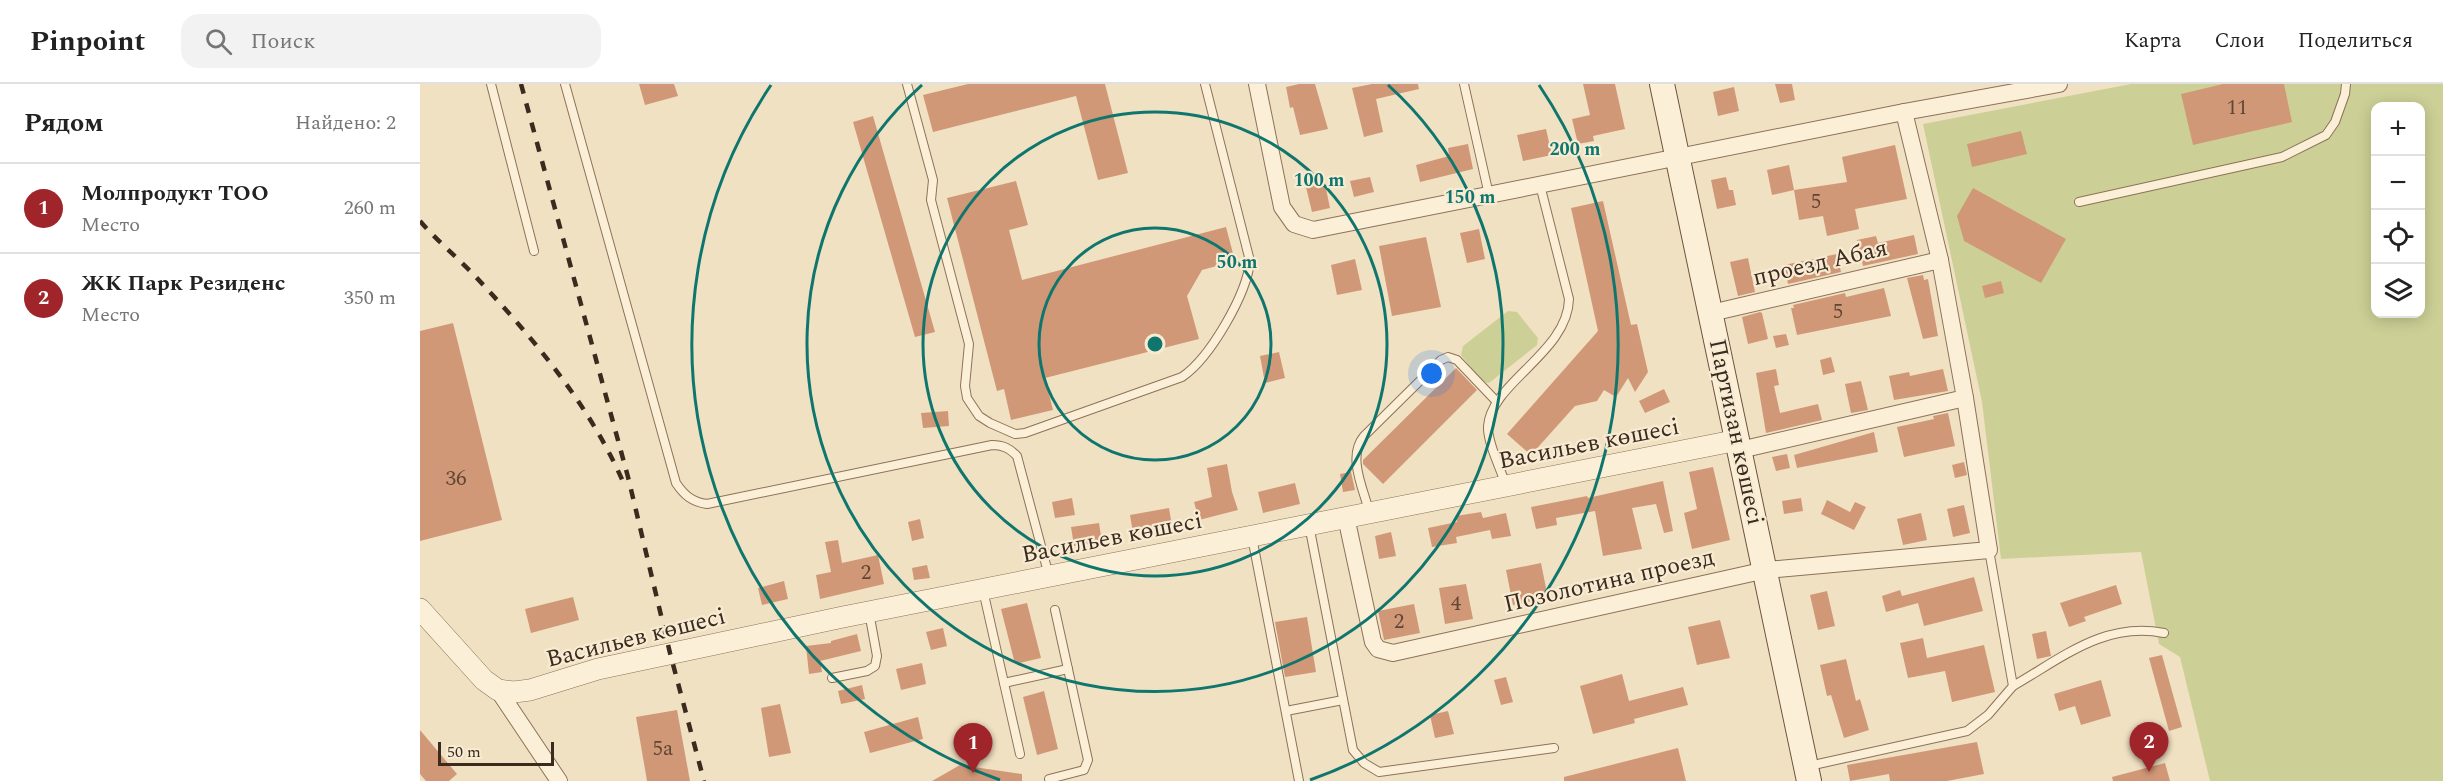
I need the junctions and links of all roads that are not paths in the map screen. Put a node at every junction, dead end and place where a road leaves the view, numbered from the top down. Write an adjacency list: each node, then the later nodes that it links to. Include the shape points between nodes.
1 (491, 84): 15 (lane)
2 (565, 84): 28 (lane, via 676,483 682,492 707,504 1001,445 1017,456)
3 (908, 84): 4 (lane, via 933,180 932,200 969,344 967,398 979,416 1015,434 1182,377 1205,355 1244,290 1250,261)
4 (1205, 84)
5 (1257, 84): 13 (street, via 1282,207 1294,224 1312,230)
6 (1464, 84): 13 (lane)
7 (1662, 84): 11 (main road, Партизан көшесі)
8 (2346, 84): 14 (lane, via 2335,122 2326,135 2282,158)
9 (2053, 85): 10 (street)
10 (1904, 112): 11 (street); 16 (street)
11 (1678, 158): 12 (street); 17 (main road, Партизан көшесі)
12 (1540, 185): 13 (street); 19 (lane, via 1569,307 1552,342)
13 (1489, 195)
14 (2079, 202)
15 (534, 251)
16 (1940, 260): 17 (street, проезд Абая); 18 (street)
17 (1711, 313): 20 (main road, Партизан көшесі)
18 (1965, 398): 20 (street, Васильев көшесі); 26 (street)
19 (1497, 402): 21 (lane, via 1489,434); 22 (lane, via 1457,360 1441,360 1356,448)
20 (1739, 445): 21 (street, Васильев көшесі); 27 (main road, Партизан көшесі)
21 (1506, 486): 22 (street, Васильев көшесі)
22 (1369, 513): 23 (street, Васильев көшесі)
23 (1346, 517): 24 (street, Васильев көшесі); 27 (street, Позолотина проезд, via 1370,634 1378,649 1385,653)
24 (1309, 525): 25 (street, Васильев көшесі); 39 (lane)
25 (1252, 536): 28 (street, Васильев көшесі); 40 (lane)
26 (1989, 550): 27 (street, Позолотина проезд); 37 (lane)
27 (1766, 570): 43 (main road, Партизан көшесі)
28 (1049, 576): 29 (street, Васильев көшесі)
29 (982, 589): 32 (street, Васильев көшесі); 36 (lane)
30 (420, 609): 38 (street, via 484,680)
31 (1055, 610): 34 (lane)
32 (869, 612): 35 (lane, via 877,656 875,666); 38 (street, Васильев көшесі, via 597,669 530,690)
33 (2164, 633): 37 (lane, via 2134,629 2112,633)
34 (1068, 669): 36 (lane); 44 (lane, via 1087,765 1078,772)
35 (832, 678)
36 (1004, 683): 42 (lane)
37 (2013, 686): 43 (lane, via 1988,715 1967,730)
38 (498, 690): 45 (street)
39 (1343, 700): 40 (lane); 41 (lane, via 1353,750 1379,772)
40 (1286, 711): 46 (lane)
41 (1554, 748)
42 (1020, 754)
43 (1808, 774)
44 (1049, 779)
45 (559, 781)
46 (1299, 781)

